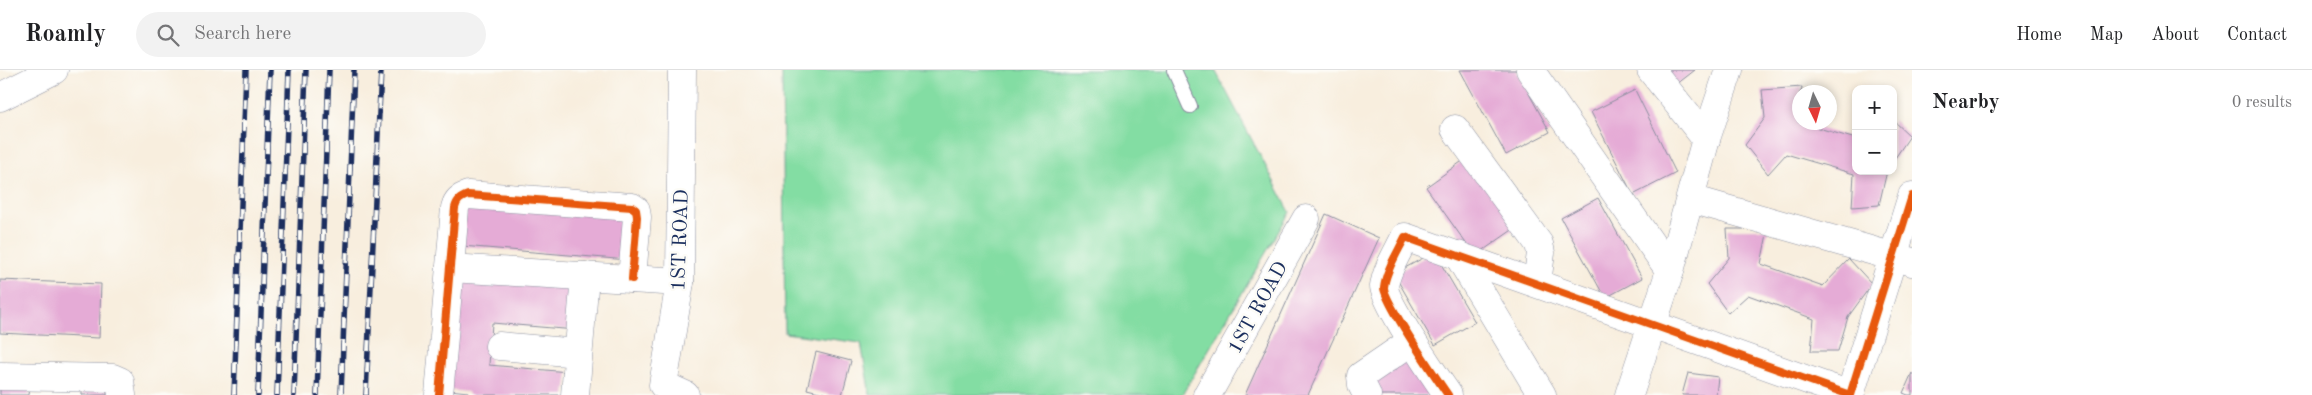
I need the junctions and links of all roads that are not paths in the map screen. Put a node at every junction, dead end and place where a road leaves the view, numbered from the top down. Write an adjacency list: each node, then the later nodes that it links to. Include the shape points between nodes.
1 (54, 70): 7 (street)
2 (682, 70): 20 (street, 1ST ROAD)
3 (1174, 70): 8 (lane)
4 (1530, 70): 17 (street)
5 (1650, 70): 10 (street)
6 (1729, 70): 10 (street)
7 (0, 97)
8 (1190, 106)
9 (1455, 129): 21 (street, via 1539,244)
10 (1706, 139): 12 (street)
11 (1912, 196): 15 (street)
12 (1691, 198): 15 (street); 17 (street)
13 (1306, 219): 31 (street, 1ST ROAD)
14 (1458, 255): 21 (street); 23 (street, via 1405,237 1384,291); 34 (street)
15 (1903, 260): 22 (street, via 1850,395)
16 (450, 268): 18 (street); 19 (street, via 455,208 458,200 468,195 635,208); 29 (street)
17 (1670, 272): 22 (street)
18 (585, 276): 19 (street); 25 (street)
19 (632, 280): 20 (street)
20 (680, 282): 27 (street, 1ST ROAD)
21 (1537, 283): 22 (street)
22 (1652, 323): 35 (street)
23 (1412, 341): 32 (street, via 1361,376); 33 (street)
24 (498, 346): 25 (street)
25 (578, 353): 30 (street)
26 (0, 376): 28 (street, via 113,378 120,381)
27 (669, 392)
28 (122, 395)
29 (438, 395)
30 (575, 395)
31 (1207, 395)
32 (1367, 395)
33 (1448, 395)
34 (1542, 395)
35 (1629, 395)

